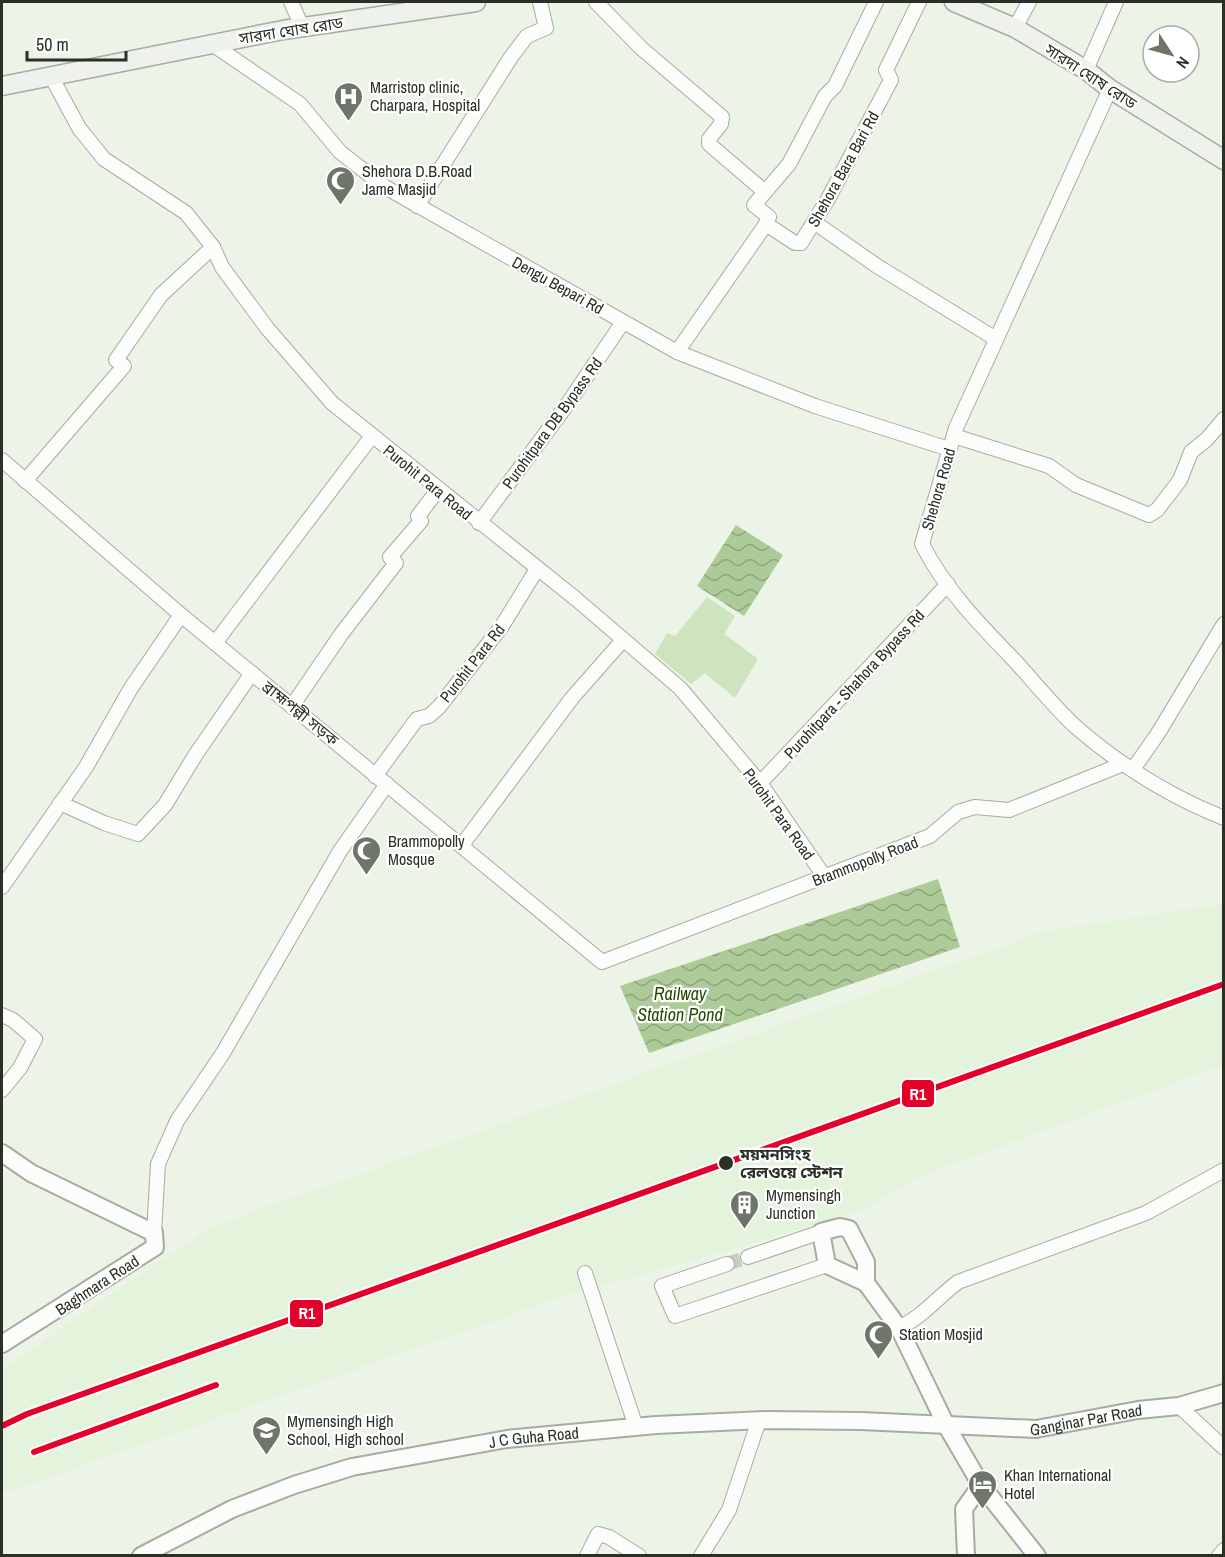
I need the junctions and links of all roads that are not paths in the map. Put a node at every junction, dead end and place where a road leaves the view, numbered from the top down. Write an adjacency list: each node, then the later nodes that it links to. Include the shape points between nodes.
1 (291, 2): 11 (street)
2 (476, 2): 10 (main road, সারদা ঘোষ রোড)
3 (540, 2): 20 (street, via 546,28 527,36 511,57)
4 (596, 2): 19 (street, via 641,48 722,117 709,144)
5 (876, 2): 19 (street, via 835,86 825,96 793,158)
6 (919, 2): 21 (street, Shehora Bara Bari Rd, via 886,70 891,80)
7 (954, 2): 12 (main road, সারদা ঘোষ রোড)
8 (1029, 2): 12 (street)
9 (1116, 2): 14 (street)
10 (447, 4): 11 (main road, সারদা ঘোষ রোড)
11 (303, 28): 13 (main road, সারদা ঘোষ রোড)
12 (1015, 28): 14 (main road, সারদা ঘোষ রোড)
13 (212, 44): 15 (main road, সারদা ঘোষ রোড); 20 (street, Dengu Bepari Rd, via 300,104 340,152)
14 (1086, 70): 17 (main road, সারদা ঘোষ রোড)
15 (51, 76): 16 (main road, সারদা ঘোষ রোড); 23 (street, Purohit Para Road, via 79,128 104,159 186,213)
16 (2, 86)
17 (1110, 89): 18 (main road, সারদা ঘোষ রোড); 25 (street, Shehora Road)
18 (1224, 160)
19 (765, 192): 22 (street, via 753,207 769,217)
20 (417, 206): 24 (street, Dengu Bepari Rd)
21 (814, 222): 22 (street, Shehora Bara Bari Rd, via 801,243); 25 (street)
22 (766, 224): 26 (street)
23 (213, 247): 28 (street, Purohit Para Road, via 222,267 267,328 332,404); 31 (street, via 161,295 116,360 124,366)
24 (623, 322): 26 (street, Dengu Bepari Rd); 33 (street, Purohitpara DB Bypass Rd)
25 (996, 339): 29 (street, Shehora Road)
26 (677, 352): 29 (street, Dengu Bepari Rd, via 815,406)
27 (1224, 419): 29 (street, Dengu Bepari Rd, via 1191,452 1180,480 1149,515 1076,485 1049,466)
28 (372, 436): 32 (street, Purohit Para Road); 39 (street)
29 (951, 442): 35 (street, Shehora Road, via 922,544)
30 (2, 460): 31 (street, ব্রাহ্মপল্লী সড়ক)
31 (25, 481): 36 (street, ব্রাহ্মপল্লী সড়ক)
32 (438, 490): 33 (street, Purohit Para Road); 41 (street, via 418,516 421,521 390,557 396,562)
33 (479, 523): 34 (street, Purohit Para Road)
34 (537, 568): 38 (street, Purohit Para Road); 43 (street, Purohit Para Rd, via 502,626 439,707 429,716 417,719)
35 (948, 584): 42 (street, Shehora Road, via 981,626 1076,726); 44 (street, Purohitpara - Shahora Bypass Rd)
36 (181, 615): 39 (street, ব্রাহ্মপল্লী সড়ক); 46 (street)
37 (1224, 624): 42 (street, via 1157,735)
38 (623, 640): 44 (street, Purohit Para Road, via 680,688); 48 (street, via 572,698)
39 (215, 643): 40 (street, ব্রাহ্মপল্লী সড়ক)
40 (252, 673): 41 (street, ব্রাহ্মপল্লী সড়ক); 46 (street, via 165,805 138,834)
41 (292, 706): 43 (street, ব্রাহ্মপল্লী সড়ক)
42 (1128, 766): 47 (street, Shehora Road, via 1190,805); 49 (street, Brammopolly Road, via 1009,810 975,807 958,812 930,836)
43 (375, 776): 45 (street, ব্রাহ্মপল্লী সড়ক)
44 (760, 783): 49 (street, Purohit Para Road)
45 (387, 784): 48 (street, ব্রাহ্মপল্লী সড়ক); 57 (street, via 340,851 223,1053 177,1121 158,1164)
46 (60, 803): 50 (street)
47 (1224, 818)
48 (462, 845): 51 (street, ব্রাহ্মপল্লী সড়ক)
49 (824, 876): 51 (street, Brammopolly Road)
50 (2, 887)
51 (602, 962)
52 (2, 1014): 53 (street, via 35,1039 20,1068)
53 (2, 1090)
54 (2, 1153): 57 (street, via 31,1173)
55 (1224, 1170): 63 (street, via 1146,1213 958,1282 925,1312)
56 (821, 1232): 58 (street); 60 (street); 62 (street, via 849,1229 866,1262)
57 (154, 1233): 64 (street, Baghmara Road, via 155,1247)
58 (748, 1257)
59 (726, 1264): 60 (street, via 662,1286 675,1316)
60 (827, 1265): 62 (street)
61 (585, 1274): 69 (street)
62 (866, 1283): 63 (street)
63 (899, 1328): 68 (street)
64 (2, 1344)
65 (1224, 1393): 66 (street, Ganginar Par Road)
66 (1179, 1406): 68 (street, Ganginar Par Road, via 1036,1429); 70 (street)
67 (759, 1420): 68 (street, J C Guha Road); 69 (street, J C Guha Road); 76 (street, via 729,1510)
68 (946, 1425): 71 (street)
69 (636, 1427): 73 (street, J C Guha Road, via 507,1439 352,1467 232,1509)
70 (1224, 1448)
71 (981, 1485): 77 (street, via 964,1509); 78 (street)
72 (1224, 1550): 79 (street)
73 (141, 1556)
74 (587, 1556): 75 (street, via 598,1534)
75 (639, 1556)
76 (701, 1556)
77 (966, 1556)
78 (1037, 1556)
79 (1219, 1556)

